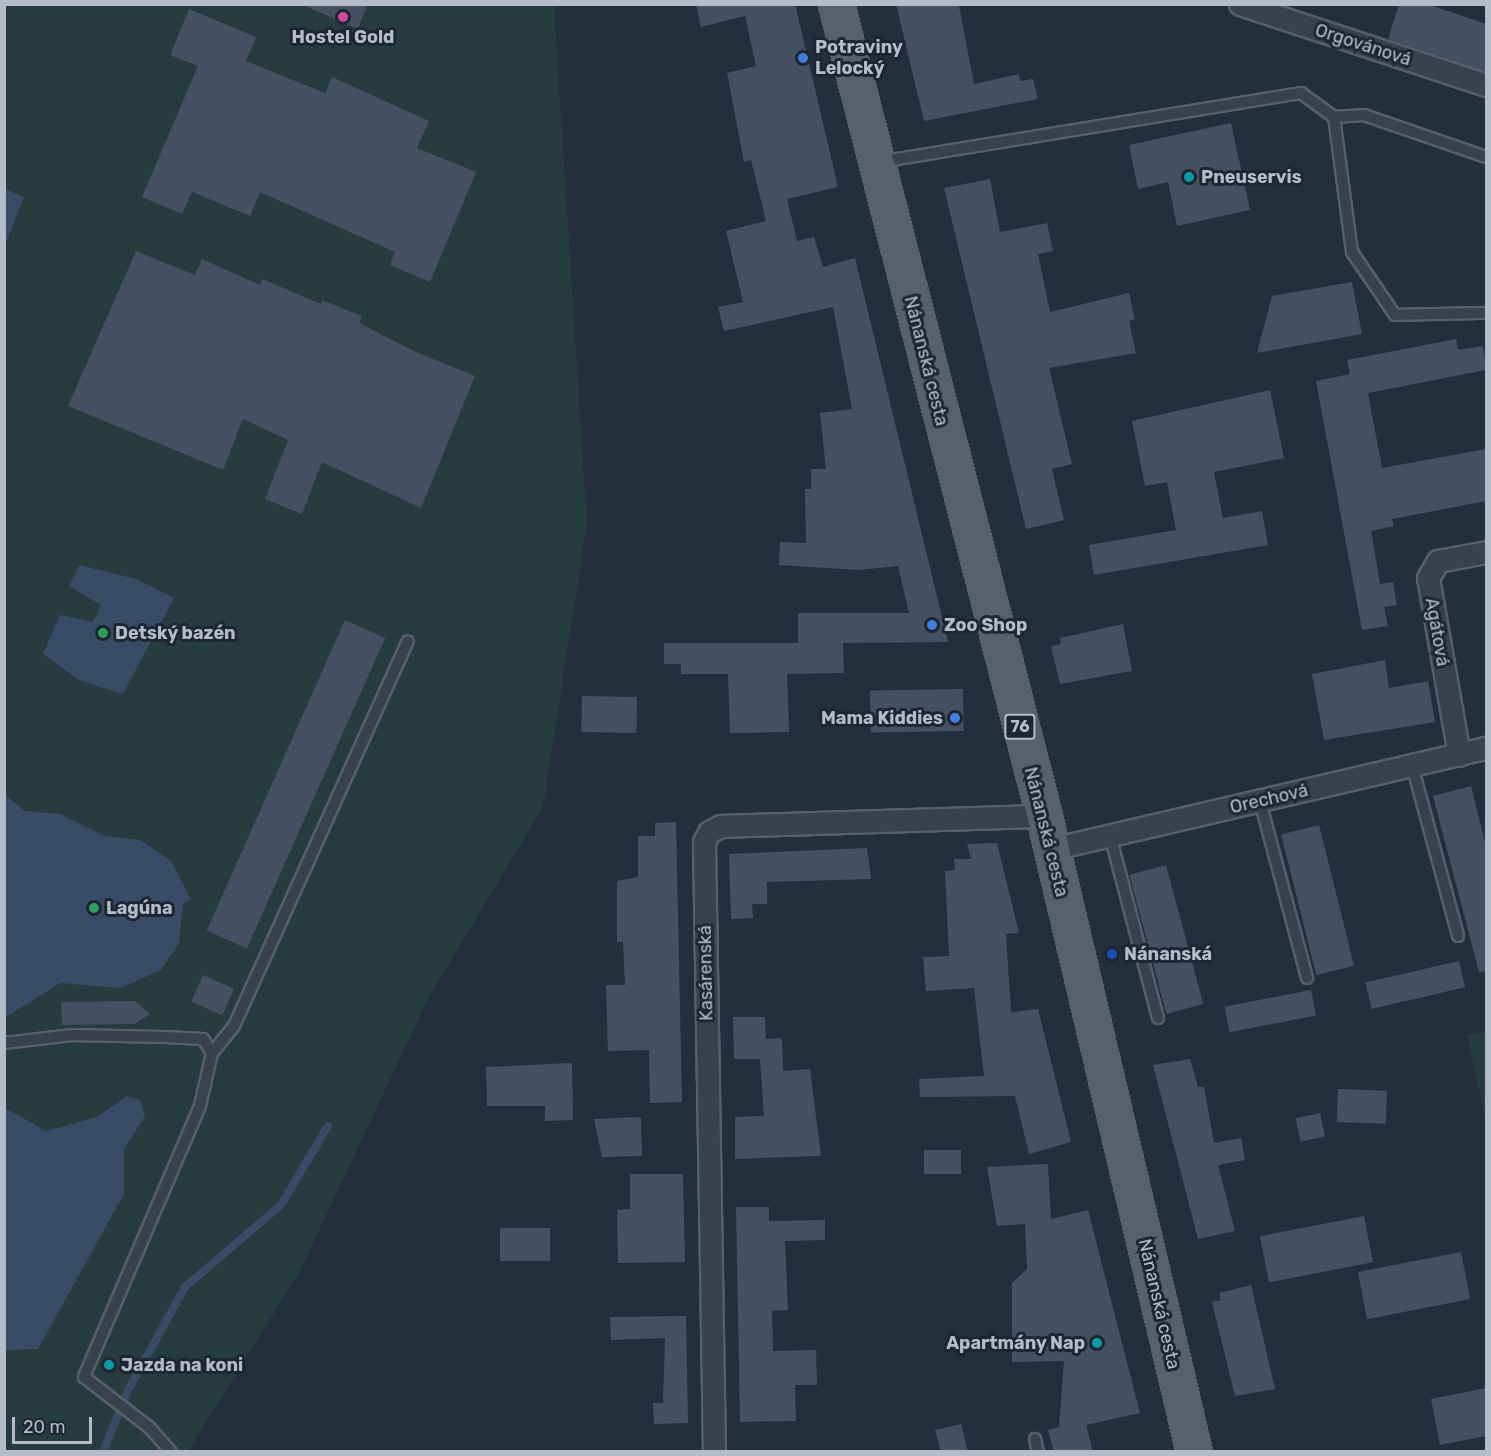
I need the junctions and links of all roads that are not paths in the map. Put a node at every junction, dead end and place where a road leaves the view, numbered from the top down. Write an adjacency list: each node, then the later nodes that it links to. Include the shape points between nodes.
1 (836, 4): 6 (main road, Nánanská cesta / 76)
2 (1240, 4): 3 (street, Orgovánová)
3 (1486, 85)
4 (1334, 117): 5 (lane, via 1364,115); 6 (lane, via 1301,93); 7 (lane, via 1352,252 1395,315)
5 (1486, 157)
6 (875, 163): 14 (main road, Nánanská cesta / 76)
7 (1486, 314)
8 (1486, 552): 11 (street, Agátová, via 1438,561 1428,578)
9 (408, 641): 21 (lane, via 234,1026)
10 (1486, 748): 11 (street, Orechová)
11 (1459, 755): 12 (street, Orechová)
12 (1412, 765): 13 (street, Orechová); 17 (lane)
13 (1260, 801): 15 (street, Orechová); 18 (lane)
14 (1044, 816): 16 (main road, Nánanská cesta / 76); 24 (street, Kasárenská, via 722,826 709,832 704,842)
15 (1110, 835): 16 (street, Orechová); 19 (lane)
16 (1051, 849): 26 (main road, Nánanská cesta / 76)
17 (1458, 936)
18 (1307, 978)
19 (1158, 1018)
20 (4, 1043): 21 (lane, via 73,1035 174,1037 203,1039)
21 (212, 1053): 23 (lane, via 200,1106 84,1377 150,1428)
22 (1035, 1439): 25 (lane)
23 (171, 1452)
24 (714, 1452)
25 (1038, 1452)
26 (1194, 1452)

